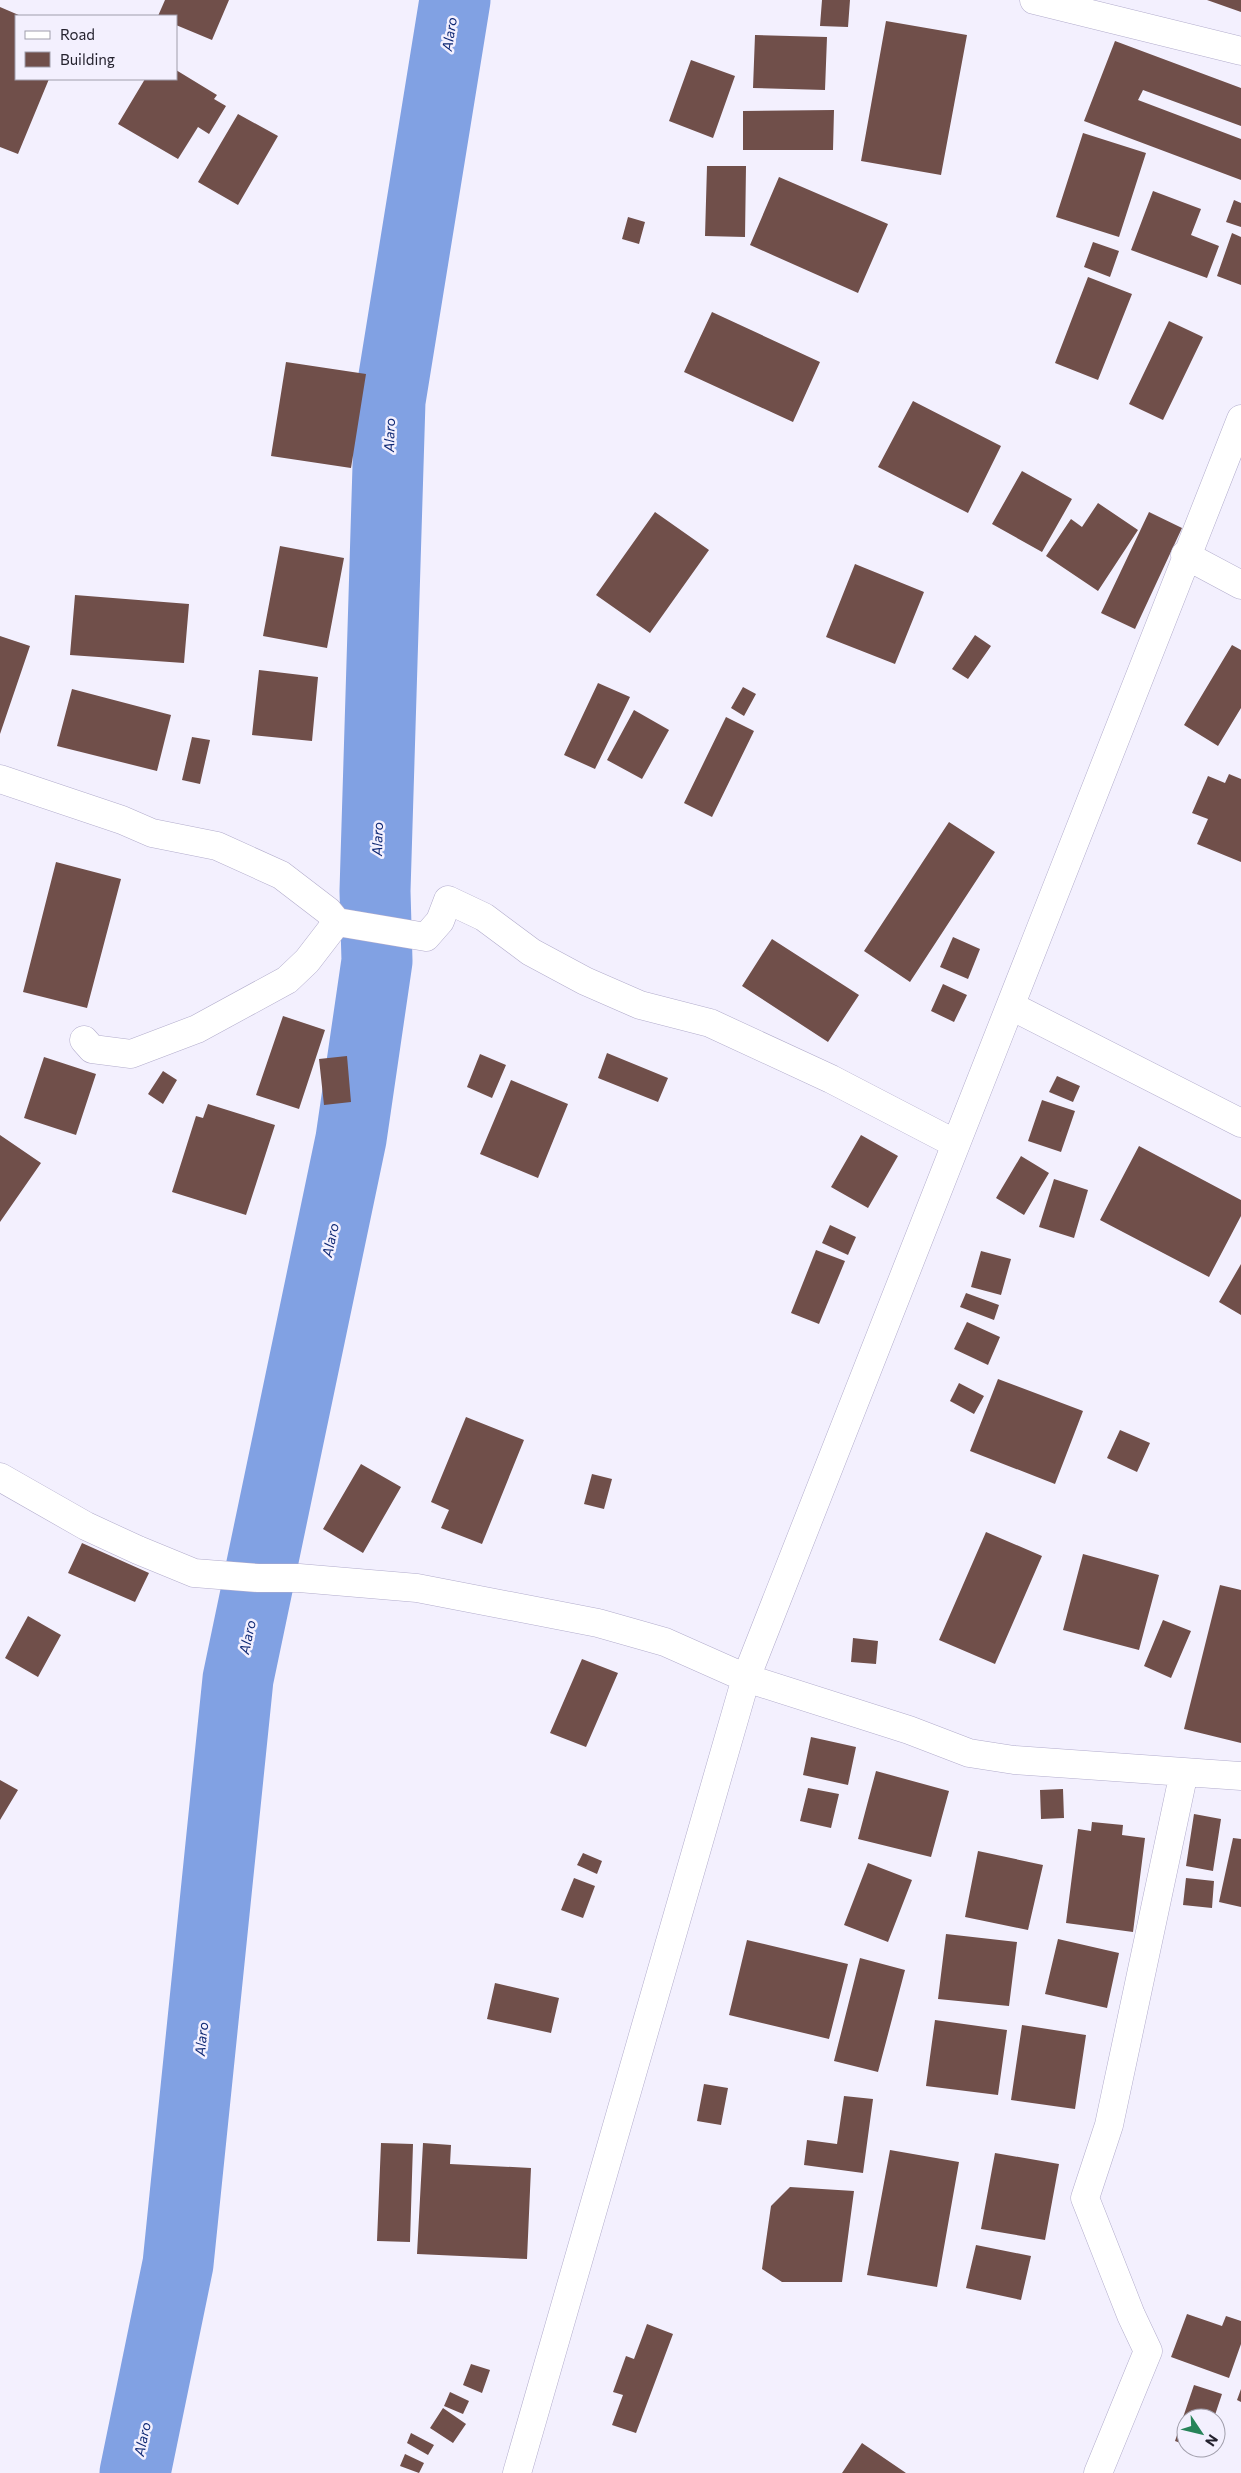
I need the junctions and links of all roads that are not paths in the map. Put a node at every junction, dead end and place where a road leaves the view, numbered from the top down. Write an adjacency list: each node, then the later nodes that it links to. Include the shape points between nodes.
1 (1034, 0): 2 (street)
2 (1241, 51)
3 (1241, 419): 4 (street)
4 (1186, 556): 5 (street); 8 (street)
5 (1241, 585)
6 (0, 779): 7 (street, via 152,833 217,846 282,875)
7 (338, 922): 9 (street, via 287,980 197,1029 131,1054 92,1049); 11 (street, via 426,937 440,920 448,900 484,917 531,952 584,980 640,1005 710,1023 831,1079)
8 (1011, 1006): 10 (street); 11 (street)
9 (84, 1040)
10 (1241, 1123)
11 (956, 1144): 13 (street)
12 (0, 1477): 13 (street, via 86,1526 194,1573 355,1582 426,1590 598,1623 665,1642)
13 (746, 1678): 14 (street, via 909,1730 969,1753 1014,1760); 16 (street)
14 (1184, 1772): 15 (street); 17 (street, via 1109,2125 1085,2198 1148,2351)
15 (1241, 1776)
16 (517, 2473)
17 (1098, 2473)

